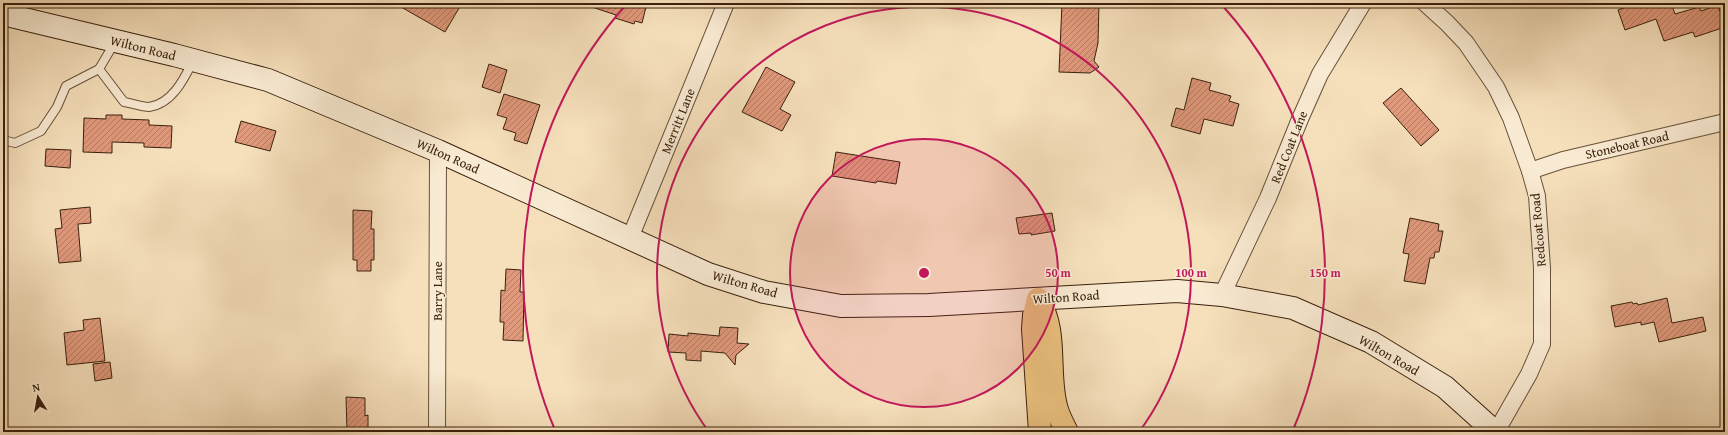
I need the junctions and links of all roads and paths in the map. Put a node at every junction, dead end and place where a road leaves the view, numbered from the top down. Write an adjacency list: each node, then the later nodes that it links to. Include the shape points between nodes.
1 (726, 3): 12 (street, Merritt Lane)
2 (1363, 3): 13 (street, Red Coat Lane, via 1320,74 1268,198)
3 (1425, 3): 11 (street, Redcoat Road, via 1466,43 1492,82 1511,118)
4 (3, 14): 5 (main road, Wilton Road)
5 (115, 41): 6 (main road, Wilton Road); 7 (lane)
6 (194, 60): 7 (lane, via 170,98 149,107 124,102); 10 (main road, Wilton Road, via 268,80)
7 (99, 69): 9 (lane, via 66,86 57,107 41,132 15,143)
8 (1725, 122): 11 (street, Stoneboat Road)
9 (3, 140)
10 (438, 151): 12 (main road, Wilton Road); 15 (street, Barry Lane)
11 (1530, 170): 18 (street, Redcoat Road, via 1537,196 1540,231 1542,344 1529,374)
12 (630, 238): 14 (main road, Wilton Road, via 715,276 764,292 841,306 929,305)
13 (1222, 295): 14 (main road, Wilton Road, via 1177,291); 18 (main road, Wilton Road, via 1293,308 1371,342 1445,387)
14 (1038, 299): 16 (highway, via 1033,329); 17 (highway, via 1044,309 1049,328 1056,406)
15 (437, 432)
16 (1040, 432)
17 (1067, 432)
18 (1496, 432)

